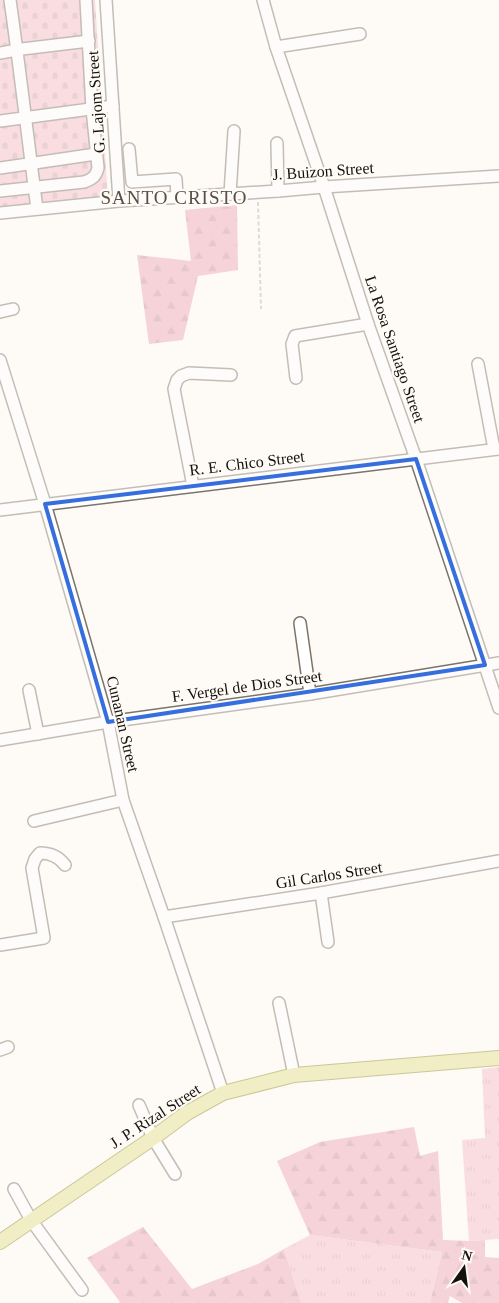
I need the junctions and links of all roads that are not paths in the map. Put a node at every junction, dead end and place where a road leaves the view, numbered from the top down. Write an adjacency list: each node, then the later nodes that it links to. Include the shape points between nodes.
1 (10, 0): 8 (street)
2 (86, 0): 6 (street)
3 (106, 0): 10 (street, G. Lajom Street)
4 (263, 0): 7 (street, La Rosa Santiago Street)
5 (360, 34): 7 (street)
6 (89, 41): 8 (street); 11 (street)
7 (276, 47): 22 (street, La Rosa Santiago Street)
8 (17, 50): 9 (street); 12 (street)
9 (0, 52)
10 (113, 106): 11 (street); 27 (street, G. Lajom Street)
11 (92, 109): 12 (street); 17 (street)
12 (25, 118): 13 (street); 18 (street)
13 (0, 121)
14 (234, 131): 25 (street)
15 (277, 143): 24 (street)
16 (129, 149): 26 (street, via 132,182 176,179)
17 (96, 154): 18 (street); 21 (street, via 98,168 90,180)
18 (32, 163): 19 (street); 21 (street)
19 (0, 168)
20 (499, 176): 22 (street, J. Buizon Street)
21 (35, 187): 23 (street); 28 (street)
22 (324, 187): 24 (street, J. Buizon Street); 32 (street, La Rosa Santiago Street)
23 (0, 191)
24 (278, 191): 25 (street, J. Buizon Street)
25 (230, 194): 26 (street, J. Buizon Street)
26 (177, 197): 27 (street, J. Buizon Street)
27 (119, 201): 28 (street, J. Buizon Street)
28 (37, 209): 29 (street, J. Buizon Street)
29 (0, 213)
30 (12, 309): 31 (street)
31 (0, 312)
32 (368, 324): 36 (street, via 295,336 292,344); 38 (street, La Rosa Santiago Street)
33 (0, 360): 40 (street, Cunanan Street)
34 (478, 364): 37 (street)
35 (231, 375): 39 (street, via 189,373 177,380 174,389)
36 (296, 378)
37 (496, 449): 38 (street, R. E. Chico Street)
38 (416, 459): 39 (street, R. E. Chico Street); 44 (street, La Rosa Santiago Street)
39 (193, 486): 40 (street, R. E. Chico Street)
40 (46, 504): 41 (street, R. E. Chico Street); 48 (street, Cunanan Street)
41 (0, 510)
42 (300, 623): 46 (street)
43 (499, 663): 44 (street, F. Vergel de Dios Street)
44 (485, 665): 46 (street, F. Vergel de Dios Street); 47 (street, La Rosa Santiago Street)
45 (29, 690): 49 (street)
46 (310, 694): 48 (street, F. Vergel de Dios Street)
47 (499, 708)
48 (108, 722): 49 (street, F. Vergel de Dios Street); 51 (street, Cunanan Street)
49 (38, 734): 50 (street, F. Vergel de Dios Street)
50 (0, 740)
51 (123, 800): 52 (street); 56 (street, Cunanan Street)
52 (34, 820)
53 (499, 861): 55 (street, Gil Carlos Street)
54 (65, 865): 58 (street, via 60,859 47,854 40,854 34,859 32,868 44,938)
55 (321, 893): 56 (street, Gil Carlos Street); 57 (street)
56 (164, 917): 62 (street, Cunanan Street)
57 (328, 942)
58 (0, 945)
59 (279, 1003): 61 (street)
60 (499, 1058): 61 (main road, J. P. Rizal Street)
61 (294, 1075): 62 (main road, J. P. Rizal Street)
62 (223, 1093): 64 (main road, J. P. Rizal Street)
63 (138, 1105): 64 (street)
64 (152, 1138): 65 (street); 67 (main road, J. P. Rizal Street)
65 (175, 1174)
66 (14, 1188): 67 (street)
67 (31, 1220): 68 (main road, J. P. Rizal Street); 69 (street)
68 (0, 1242)
69 (82, 1290)

